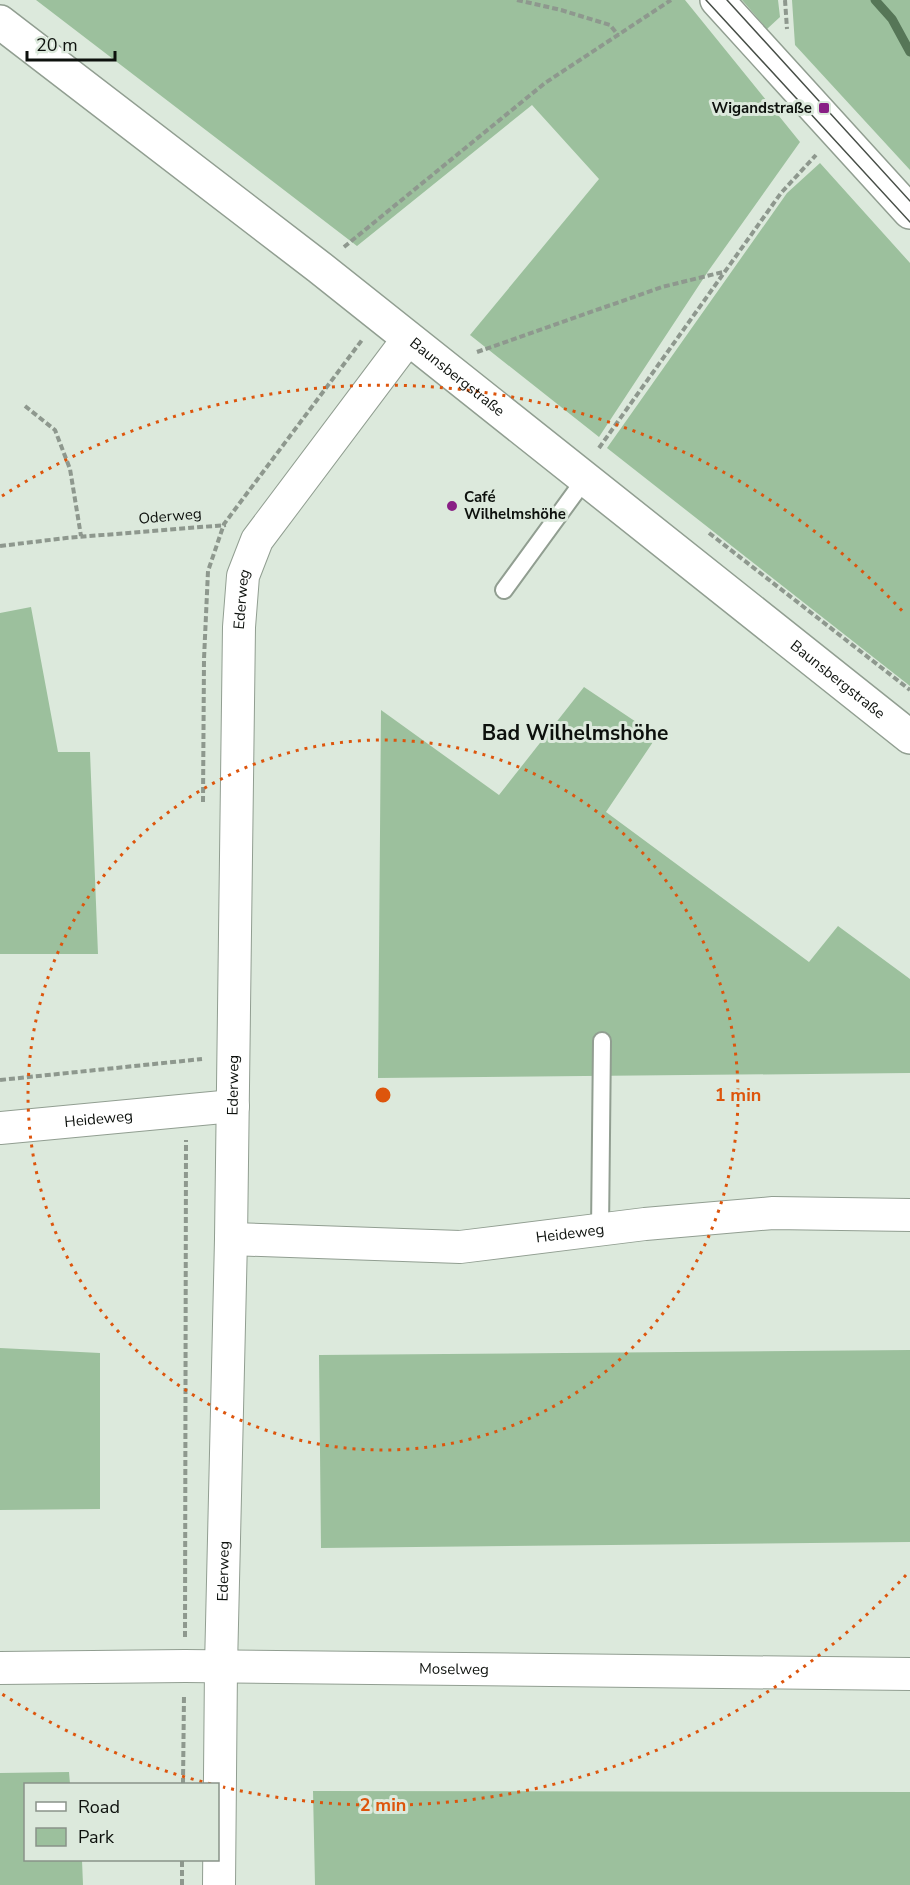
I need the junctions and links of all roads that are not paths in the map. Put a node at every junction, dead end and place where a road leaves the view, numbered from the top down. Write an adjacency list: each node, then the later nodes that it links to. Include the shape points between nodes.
1 (717, 0): 3 (main road)
2 (0, 22): 4 (main road, Baunsbergstraße)
3 (910, 212)
4 (408, 339): 5 (main road, Baunsbergstraße); 9 (street, Ederweg, via 257,540 243,576 239,627)
5 (585, 479): 6 (lane); 7 (main road, Baunsbergstraße)
6 (504, 590)
7 (910, 737)
8 (602, 1041): 12 (lane)
9 (233, 1106): 10 (street, Heideweg); 13 (street, Ederweg)
10 (0, 1128)
11 (910, 1215): 12 (street, Heideweg, via 773,1213)
12 (600, 1230): 13 (street, Heideweg, via 460,1247)
13 (231, 1239): 14 (street, Ederweg)
14 (221, 1667): 15 (street, Moselweg); 16 (street, Moselweg); 17 (street, Ederweg)
15 (0, 1668)
16 (910, 1674)
17 (219, 1885)

